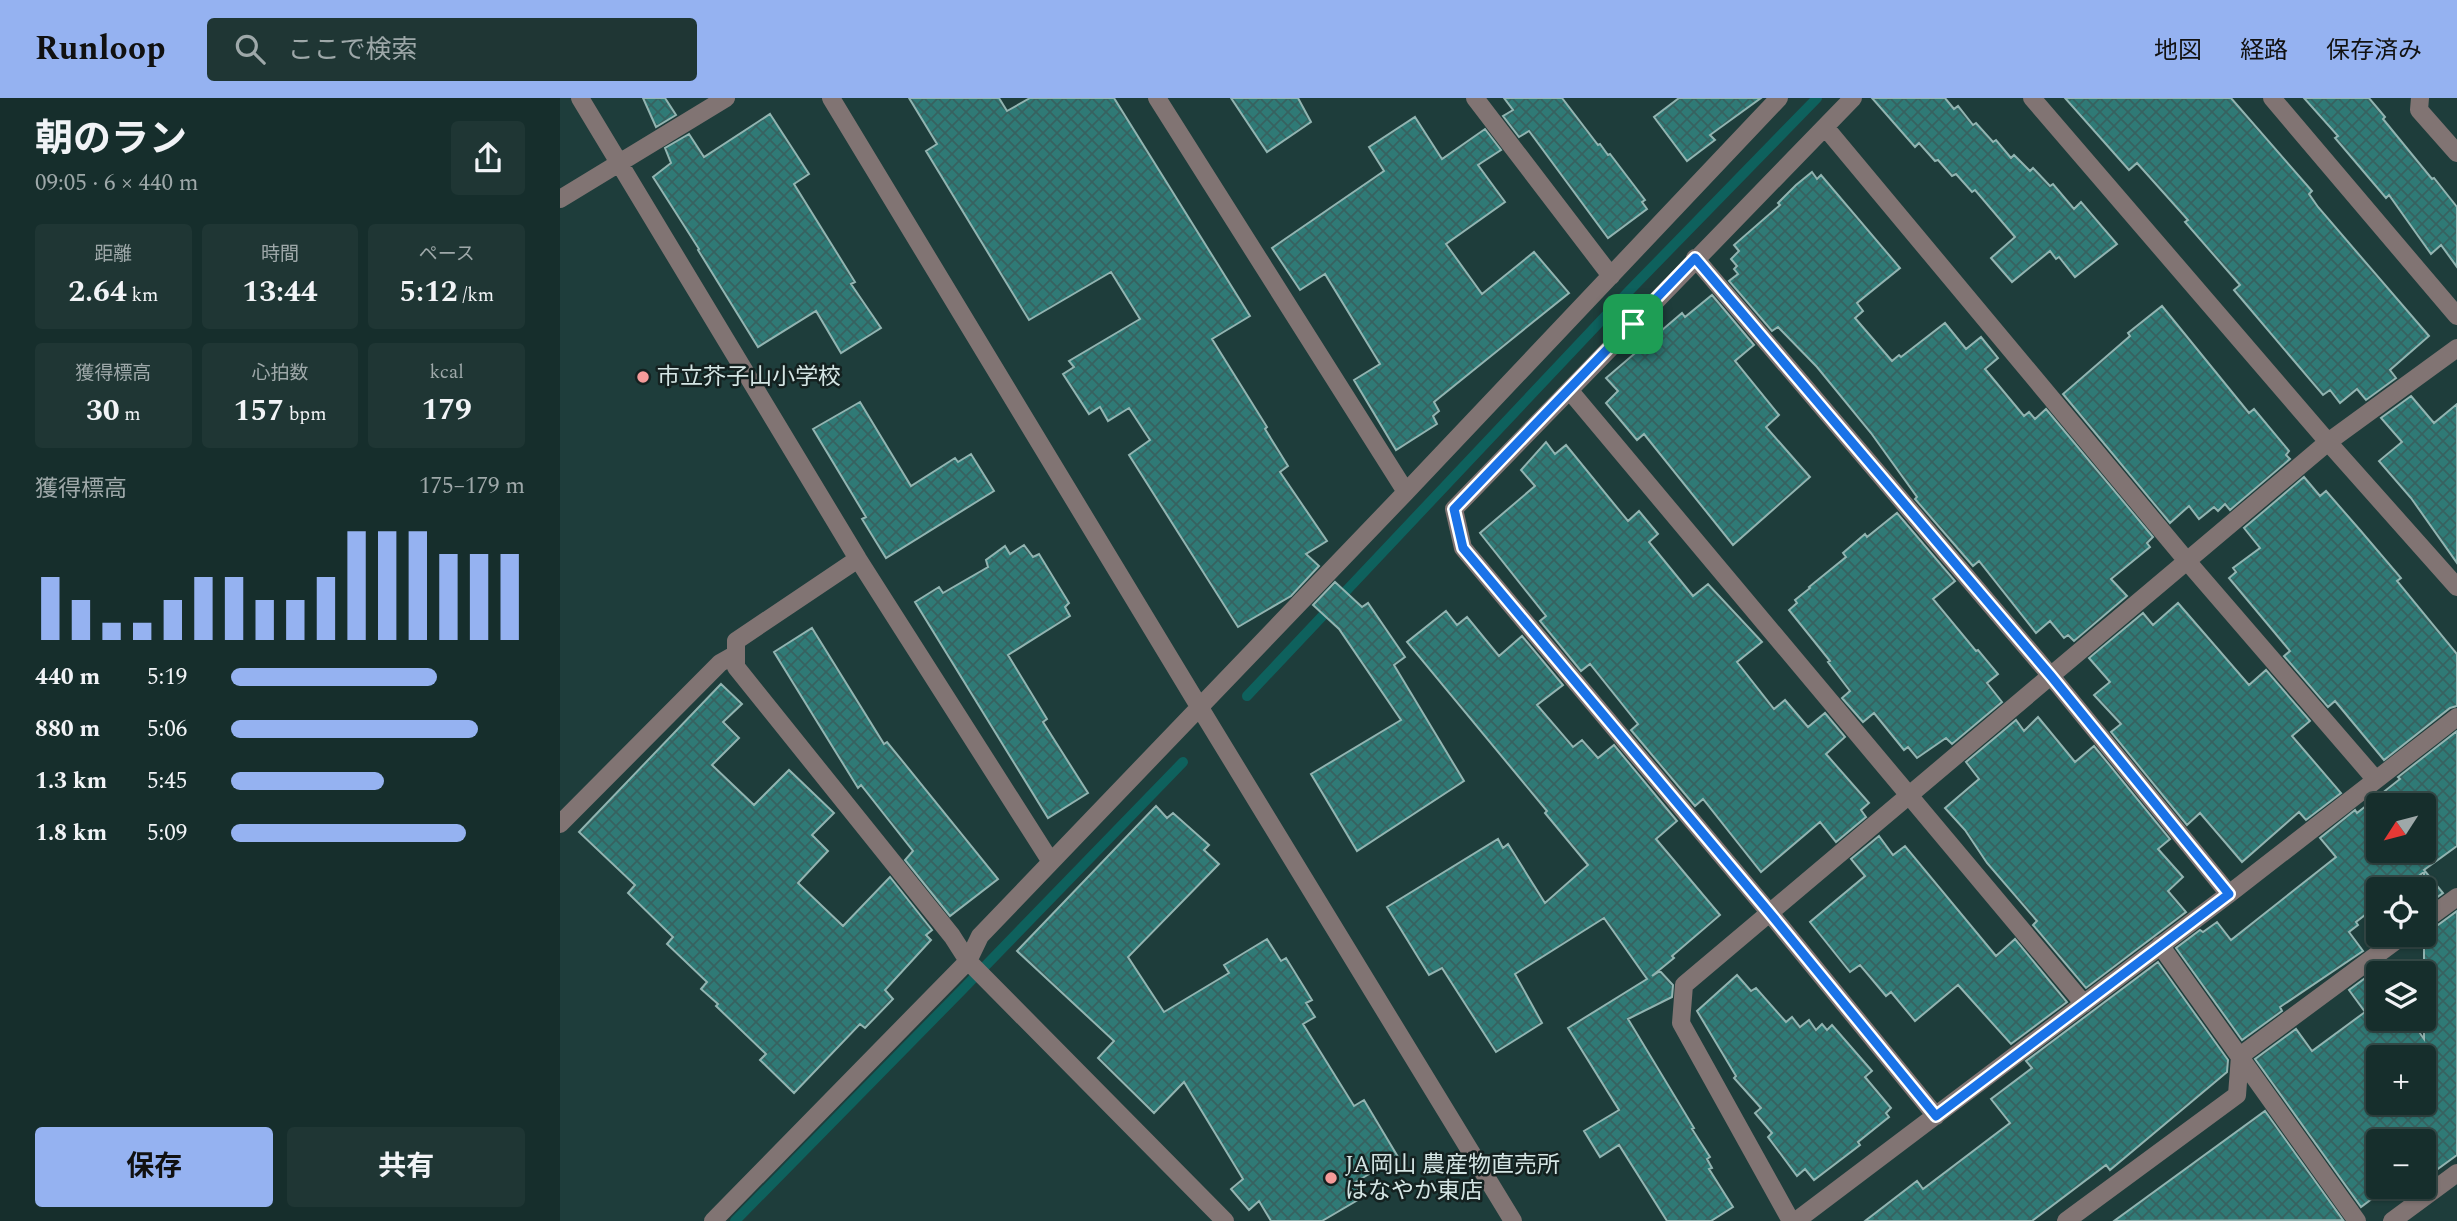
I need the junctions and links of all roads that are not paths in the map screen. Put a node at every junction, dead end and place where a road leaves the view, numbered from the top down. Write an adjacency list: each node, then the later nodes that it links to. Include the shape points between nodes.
1 (580, 98): 13 (street)
2 (726, 98): 13 (street)
3 (831, 98): 27 (street)
4 (1157, 98): 21 (street)
5 (1475, 98): 16 (street)
6 (1779, 98): 16 (street)
7 (1853, 98): 11 (street)
8 (2032, 98): 20 (street)
9 (2272, 98): 17 (street)
10 (2420, 98): 12 (street, via 2419,110)
11 (1825, 127): 15 (street); 23 (street)
12 (2457, 153)
13 (619, 162): 14 (street); 22 (street)
14 (560, 199)
15 (1695, 258): 19 (street); 26 (street)
16 (1611, 276): 21 (street)
17 (2457, 316)
18 (2457, 348): 20 (street)
19 (1570, 391): 30 (street); 35 (street, via 1454,509 1463,548)
20 (2328, 442): 23 (street); 24 (street)
21 (1406, 492): 27 (street)
22 (858, 559): 25 (street, via 736,641); 32 (street)
23 (2187, 561): 26 (street); 29 (street)
24 (2457, 587)
25 (736, 654): 31 (street, via 720,663); 39 (street, via 736,667)
26 (2051, 676): 30 (street); 33 (street)
27 (1200, 708): 32 (street); 46 (street)
28 (2457, 717): 29 (street)
29 (2375, 780): 33 (street)
30 (1909, 795): 35 (street); 40 (street)
31 (560, 824)
32 (1051, 862): 39 (street, via 980,936)
33 (2229, 894): 37 (street)
34 (2457, 897): 36 (street)
35 (1769, 912): 42 (street); 47 (street, via 1684,985 1681,1023)
36 (2436, 912)
37 (2160, 946): 40 (street); 41 (street)
38 (2388, 947): 41 (street)
39 (971, 964): 44 (street); 45 (street)
40 (2084, 1004): 42 (street)
41 (2239, 1056): 48 (street, via 2237,1095); 49 (street)
42 (1936, 1116): 47 (street)
43 (2457, 1174): 50 (street)
44 (713, 1221)
45 (1225, 1221)
46 (1513, 1221)
47 (1794, 1221)
48 (2066, 1221)
49 (2357, 1221)
50 (2392, 1221)

